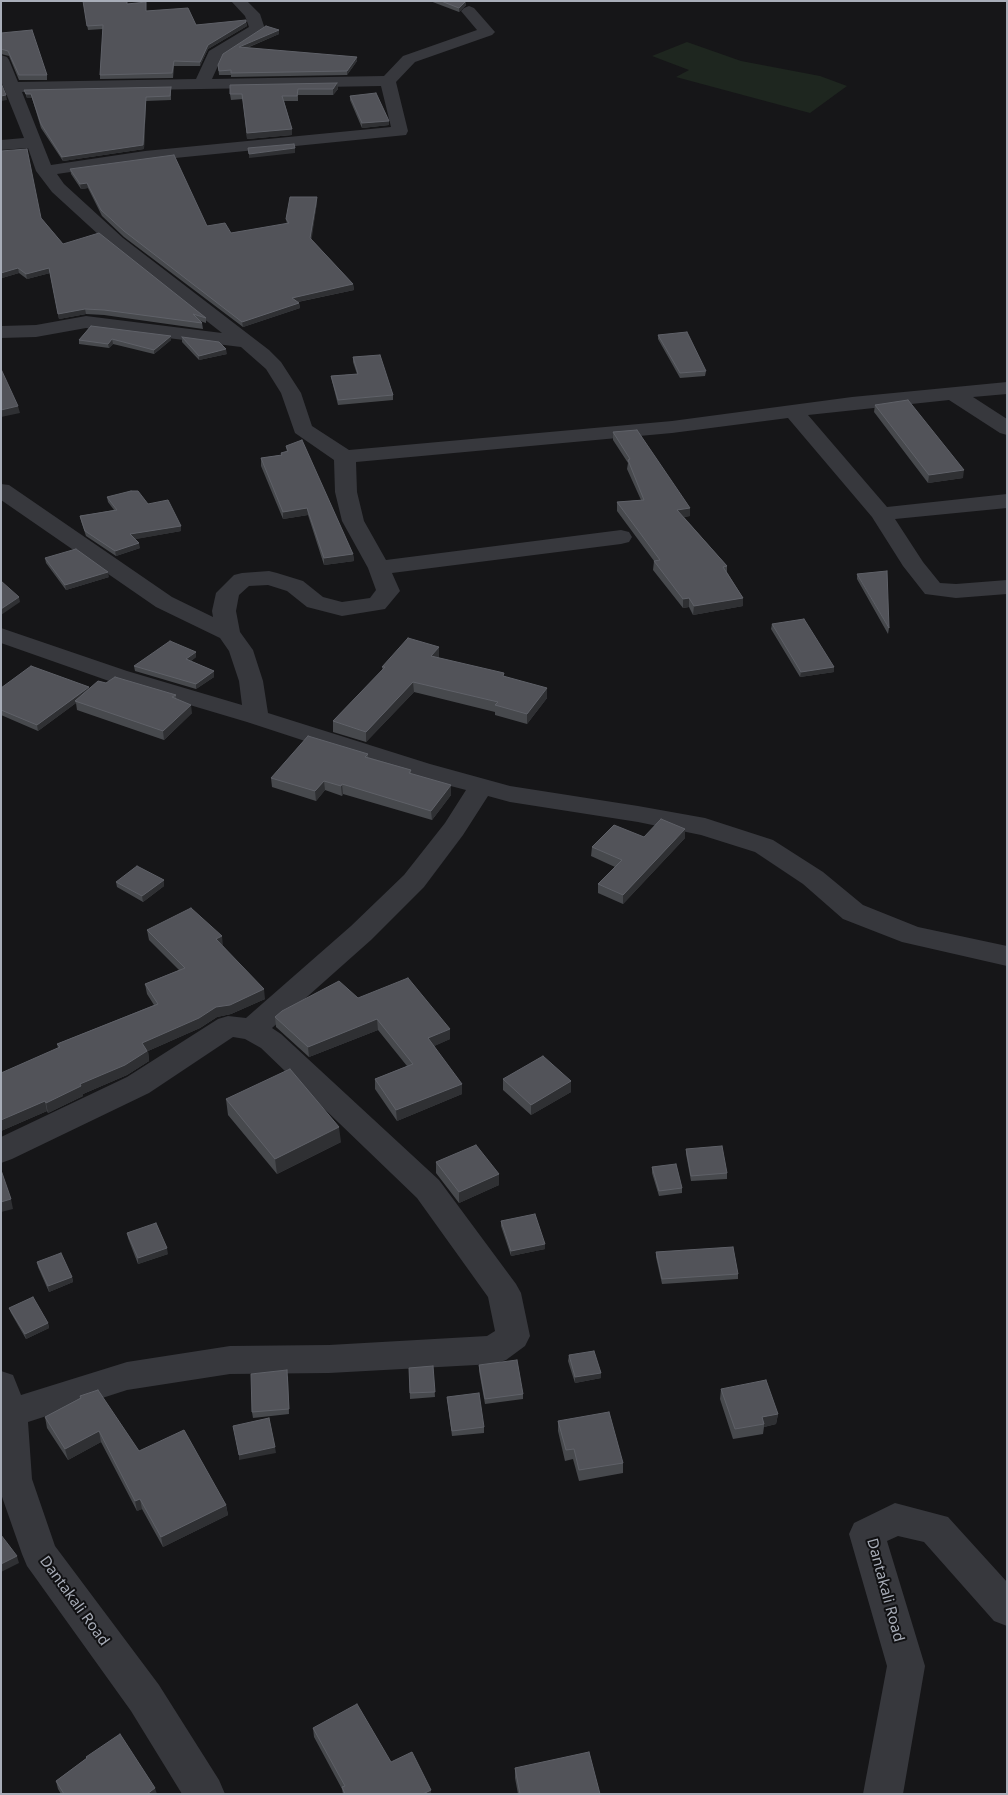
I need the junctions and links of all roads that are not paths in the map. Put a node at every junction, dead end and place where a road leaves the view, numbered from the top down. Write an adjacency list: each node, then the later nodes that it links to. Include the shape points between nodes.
1 (238, 1): 5 (street, via 252,14 257,29 215,54)
2 (469, 11): 4 (street, via 487,32 410,59)
3 (1, 60): 6 (street)
4 (388, 81): 5 (street); 9 (street, via 400,132 145,156)
5 (201, 85): 6 (street)
6 (11, 87): 7 (street)
7 (33, 143): 8 (street); 9 (street)
8 (1, 145)
9 (45, 171): 11 (street, via 99,227)
10 (1, 332): 11 (street, via 36,331 86,322)
11 (246, 342): 16 (street, via 274,366 291,393 302,429)
12 (1007, 388): 13 (street)
13 (953, 392): 14 (street); 15 (street)
14 (793, 411): 16 (street, via 672,427); 19 (street)
15 (1007, 429)
16 (345, 457): 21 (street, via 346,492 353,520)
17 (1, 490): 23 (street, via 164,602)
18 (1007, 502): 19 (street)
19 (881, 514): 22 (street, via 914,566 933,589 956,591)
20 (621, 537): 21 (street)
21 (379, 568): 23 (street, via 388,591 377,604 342,608 316,602 296,586 269,578 242,580 228,593 224,611)
22 (1007, 587)
23 (228, 633): 25 (street, via 241,650)
24 (1, 635): 25 (street, via 118,676)
25 (256, 716): 26 (street, via 421,770)
26 (482, 786): 27 (street, via 510,794 705,827 756,843 813,878 853,912 912,934); 28 (street, via 454,830 414,881 361,933)
27 (1007, 956)
28 (252, 1028): 29 (street, via 228,1026 138,1085); 30 (street, via 271,1041 428,1189 504,1293 513,1336 494,1350 329,1359 230,1360 136,1374)
29 (1, 1151)
30 (4, 1406): 32 (street, Dantakali Road, via 14,1479 40,1554 145,1698)
31 (1007, 1609): 33 (street, Dantakali Road, via 935,1528 895,1519 867,1534 906,1666)
32 (205, 1794)
33 (883, 1794)

